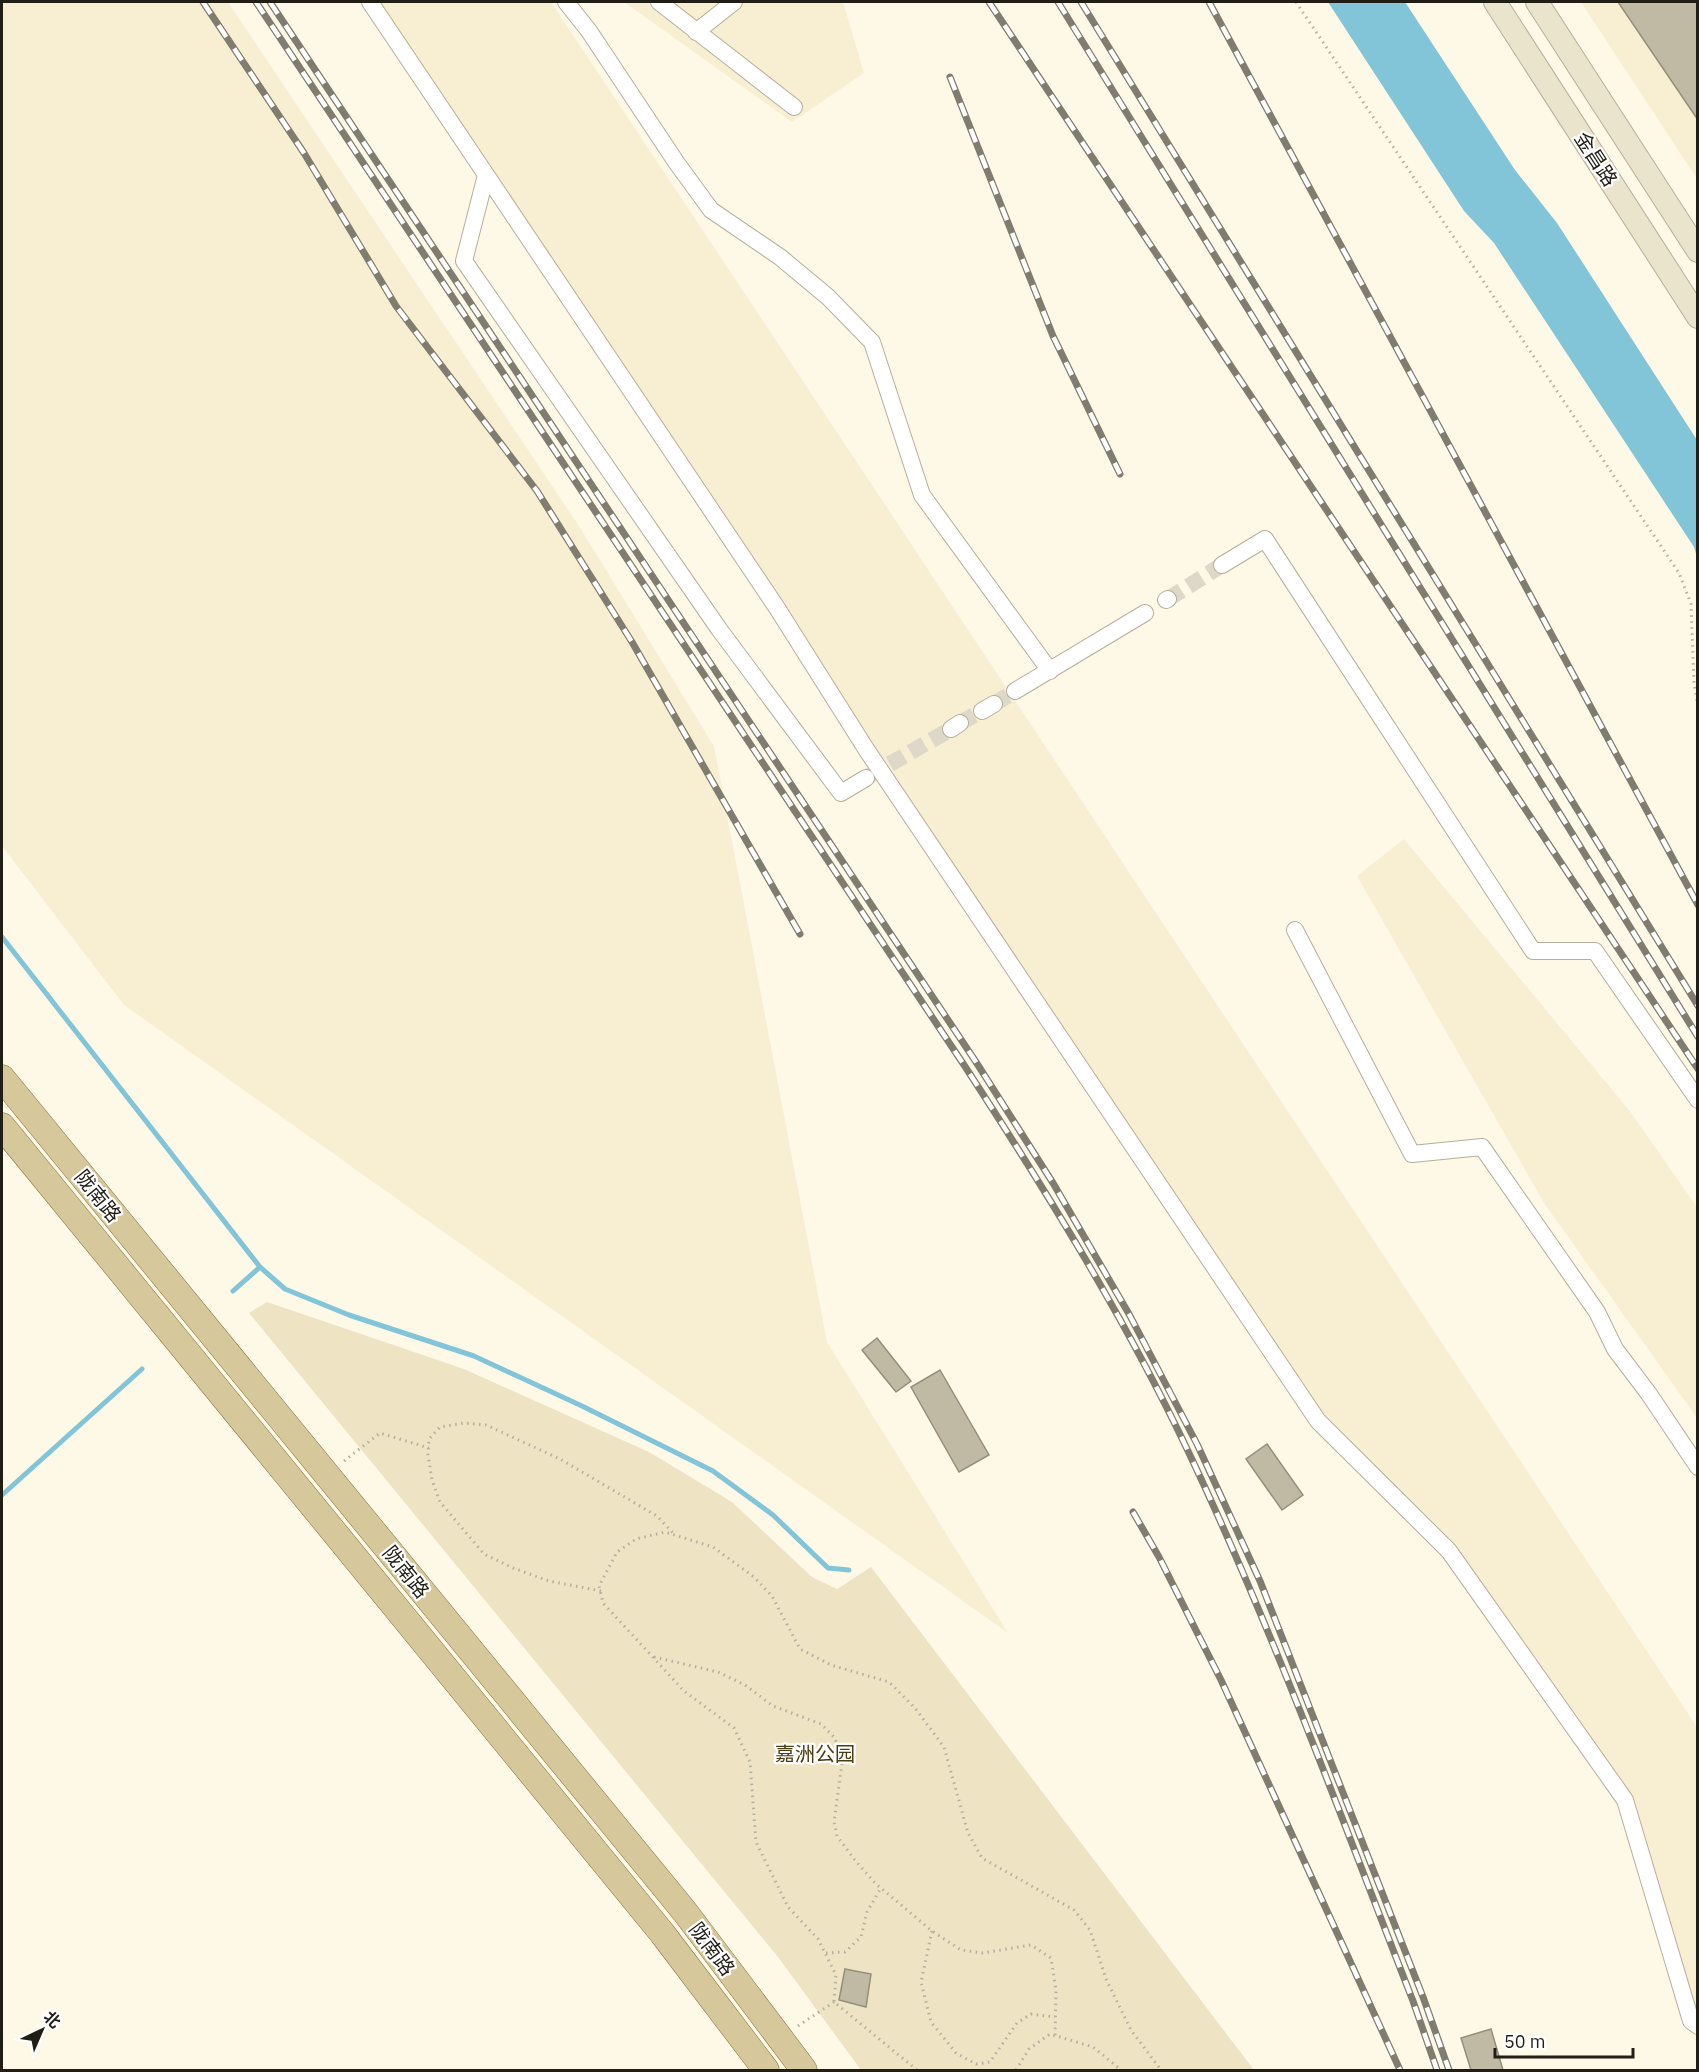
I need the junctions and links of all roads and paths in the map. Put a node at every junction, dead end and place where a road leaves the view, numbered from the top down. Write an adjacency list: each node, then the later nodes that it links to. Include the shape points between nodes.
1 (370, 2): 10 (street)
2 (566, 2): 15 (street, via 711,210 788,264 828,297 872,342 922,495)
3 (659, 2): 8 (street)
4 (734, 2): 8 (street)
5 (1296, 2): 17 (path, via 1679,573 1691,604)
6 (1495, 2): 12 (main road, 金昌路)
7 (1537, 2): 11 (main road, 金昌路)
8 (696, 32): 9 (street)
9 (794, 106)
10 (486, 175): 18 (street, via 464,261 719,629 841,793); 34 (street, via 777,608 879,769 1318,1421 1449,1551 1625,1800 1691,2022)
11 (1698, 251)
12 (1698, 317)
13 (1222, 565): 21 (street, via 1265,539 1533,951 1596,951)
14 (1145, 613): 15 (street)
15 (1050, 671): 16 (street)
16 (1015, 692)
17 (1698, 706)
18 (866, 778)
19 (1295, 930): 24 (street, via 1412,1154 1482,1147 1597,1312 1615,1349)
20 (6, 1092): 25 (main road, 陇南路)
21 (1698, 1100)
22 (2, 1126): 37 (main road, 陇南路, via 662,1933)
23 (429, 1448): 25 (path, via 380,1433); 26 (path, via 429,1439 440,1428 464,1423 486,1425 560,1459 657,1516); 27 (path, via 432,1480 440,1502 484,1554 549,1581)
24 (1698, 1467)
25 (327, 1475): 36 (main road, 陇南路, via 685,1912)
26 (676, 1535): 27 (path, via 665,1532 636,1539 617,1552 599,1586); 42 (path, via 713,1547 754,1577 772,1596 800,1649 831,1665 889,1682 915,1708 944,1746 968,1833 982,1858 1074,1910 1090,1930 1106,1979 1131,2030)
27 (601, 1591): 28 (path, via 603,1604)
28 (652, 1656): 29 (path, via 718,1672 773,1706 821,1724 835,1738 842,1763 834,1822 837,1836); 31 (path, via 684,1691 734,1728 750,1762 756,1842 788,1907 818,1939)
29 (881, 1888): 30 (path); 31 (path, via 867,1912 861,1937 845,1952)
30 (932, 1931): 33 (path, via 961,1950 984,1953 1031,1946 1052,1958); 33 (path, via 921,1982 931,2022 956,2053 976,2064 990,2062 1017,2023 1031,2014)
31 (825, 1953): 32 (path, via 836,1975)
32 (834, 2002): 36 (path); 39 (path)
33 (1055, 2017): 35 (path)
34 (1698, 2026)
35 (1055, 2036): 40 (path, via 1050,2034 1029,2049); 41 (path, via 1094,2046)
36 (780, 2038): 38 (main road, 陇南路)
37 (766, 2070)
38 (804, 2070)
39 (917, 2070)
40 (1016, 2070)
41 (1121, 2070)
42 (1161, 2070)

